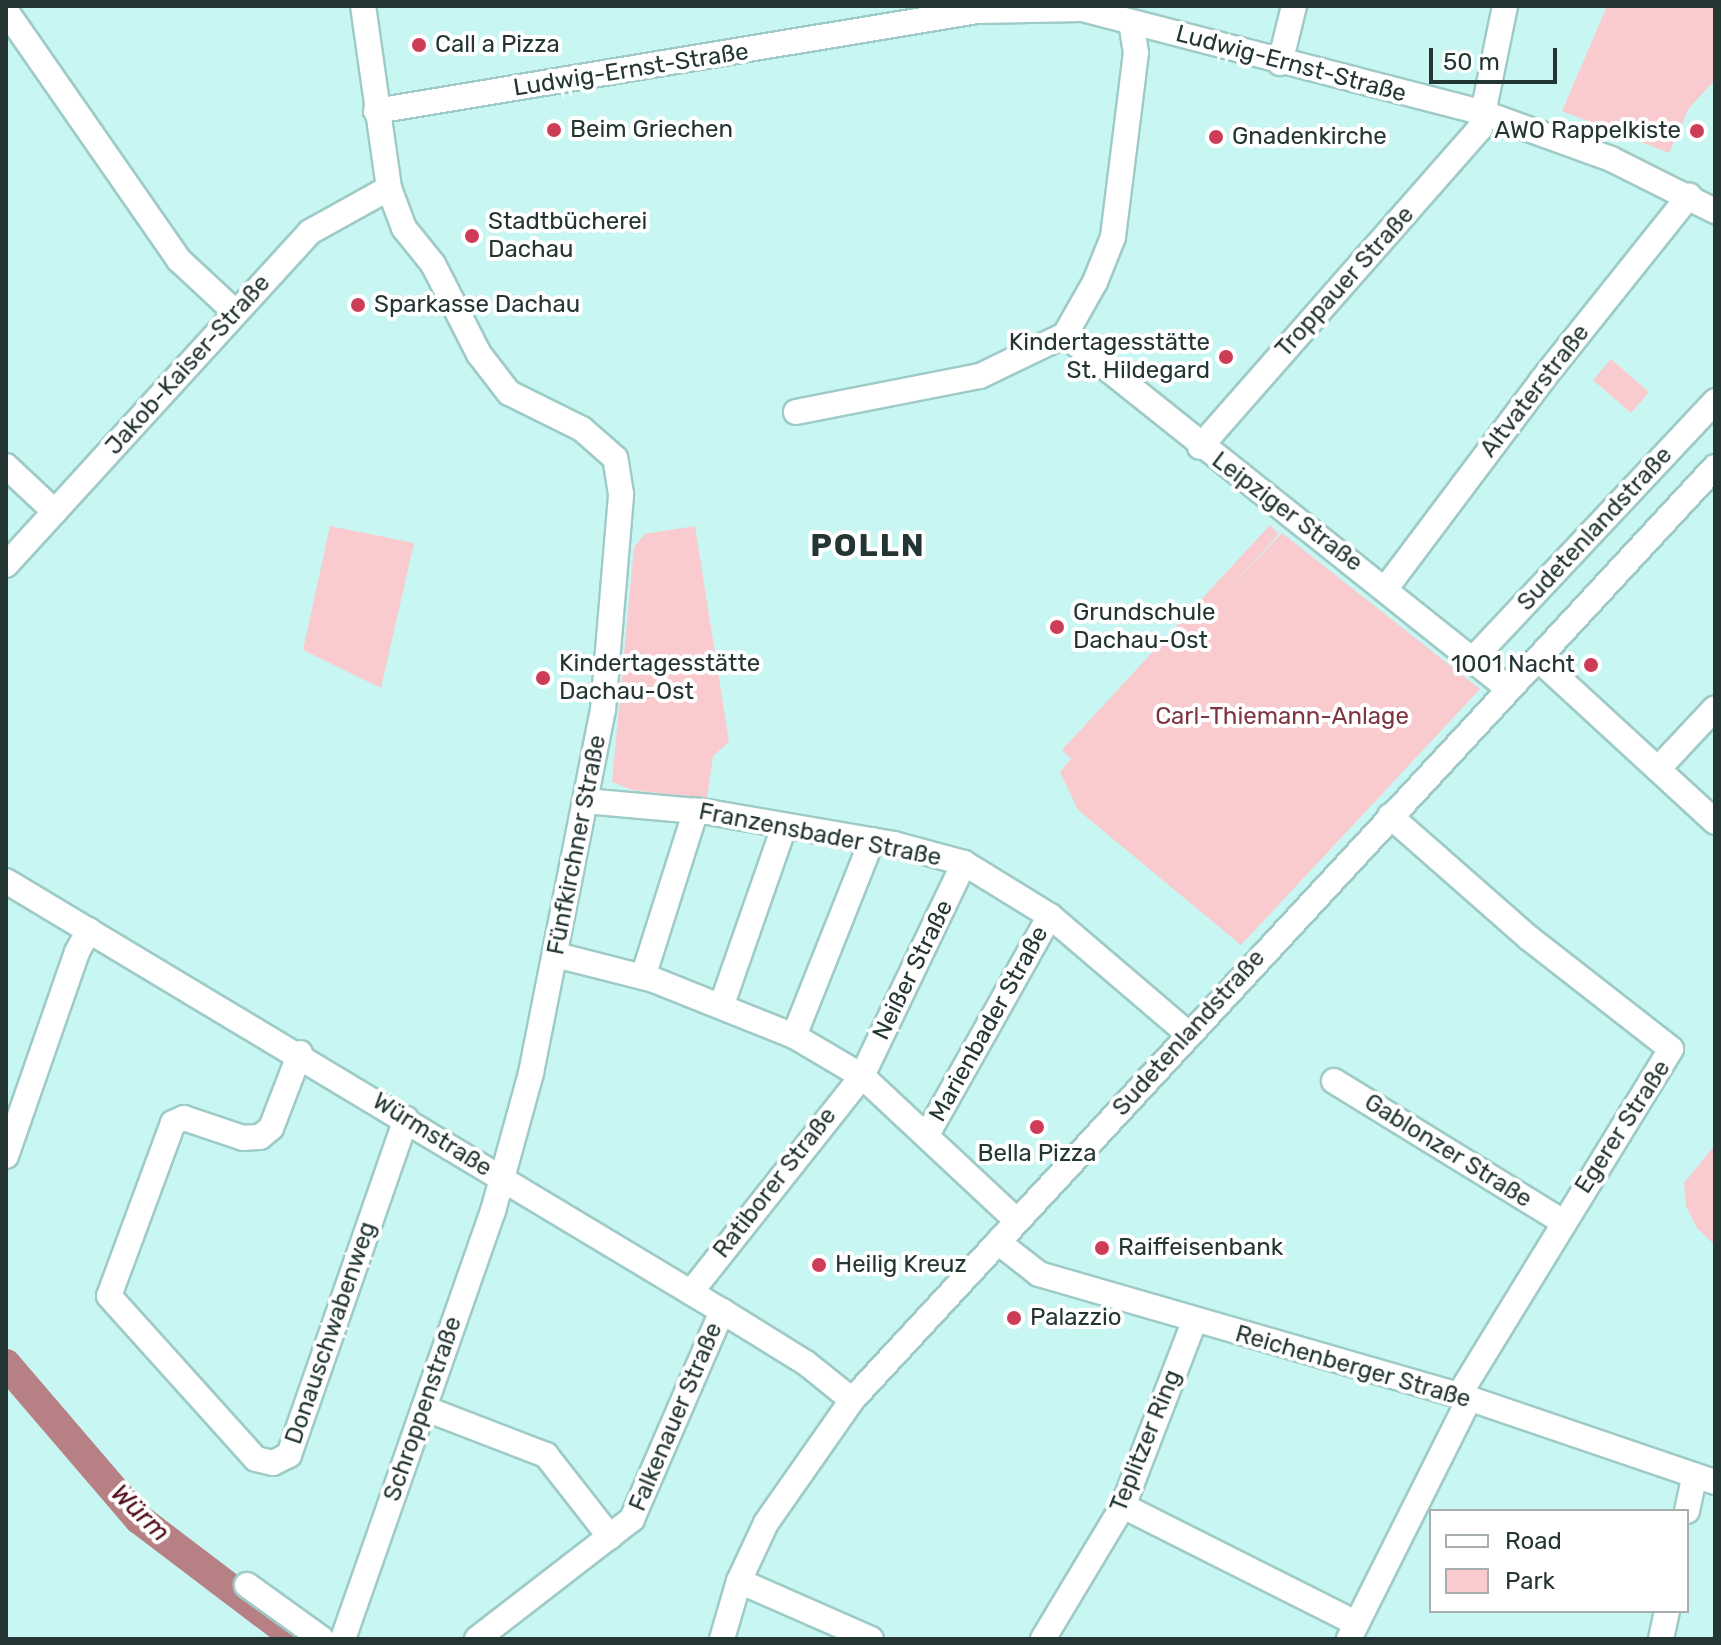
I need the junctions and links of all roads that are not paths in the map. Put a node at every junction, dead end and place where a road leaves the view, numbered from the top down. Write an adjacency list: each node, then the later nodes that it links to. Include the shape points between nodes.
1 (363, 6): 8 (street)
2 (1294, 6): 7 (street)
3 (1505, 6): 9 (street, Troppauer Straße)
4 (1012, 8): 6 (street, Ludwig-Ernst-Straße, via 1082,9); 8 (street, Ludwig-Ernst-Straße)
5 (6, 11): 13 (street, via 160,235)
6 (1131, 22): 7 (street, Ludwig-Ernst-Straße); 14 (street, via 1136,53 1113,237)
7 (1280, 63): 9 (street, Ludwig-Ernst-Straße)
8 (376, 111): 10 (street)
9 (1484, 113): 11 (street, Ludwig-Ernst-Straße, via 1611,159); 17 (street, Troppauer Straße, via 1468,143)
10 (389, 188): 13 (street, Jakob-Kaiser-Straße, via 310,232); 28 (street, Fünfkirchner Straße, via 404,228 433,264 479,354 509,393 582,429 615,458 621,494 613,617 603,710)
11 (1689, 196): 12 (street, Ludwig-Ernst-Straße); 22 (street, Altvaterstraße)
12 (1715, 211)
13 (235, 312): 20 (street, Jakob-Kaiser-Straße)
14 (1065, 335): 16 (street, via 980,376); 17 (street, Leipziger Straße)
15 (1715, 401): 23 (street, Sudetenlandstraße)
16 (796, 412)
17 (1200, 447): 22 (street, Leipziger Straße)
18 (6, 466): 20 (street)
19 (1715, 467): 24 (street, Sudetenlandstraße)
20 (55, 512): 21 (street, Jakob-Kaiser-Straße)
21 (6, 565)
22 (1386, 588): 23 (street, Leipziger Straße)
23 (1475, 657): 25 (street, Leipziger Straße)
24 (1538, 659): 25 (street, Sudetenlandstraße); 27 (street)
25 (1509, 689): 30 (street, Sudetenlandstraße)
26 (1715, 708): 27 (street)
27 (1658, 769): 31 (street)
28 (585, 801): 29 (street, Franzensbader Straße); 38 (street, Fünfkirchner Straße)
29 (696, 810): 32 (street, Franzensbader Straße); 39 (street)
30 (1390, 816): 41 (street, Sudetenlandstraße); 51 (street, Egerer Straße, via 1529,938 1671,1049)
31 (1715, 822)
32 (784, 827): 33 (street, Franzensbader Straße); 40 (street)
33 (872, 840): 34 (street, Franzensbader Straße); 42 (street)
34 (964, 863): 36 (street, Franzensbader Straße); 44 (street, Neißer Straße)
35 (6, 881): 37 (street, Würmstraße)
36 (1050, 916): 41 (street, Franzensbader Straße); 47 (street, Marienbader Straße)
37 (89, 930): 43 (street, Würmstraße); 48 (street)
38 (556, 955): 39 (street); 49 (street, Fünfkirchner Straße)
39 (643, 977): 40 (street)
40 (722, 1004): 42 (street)
41 (1188, 1034): 50 (street, Sudetenlandstraße)
42 (794, 1036): 44 (street)
43 (300, 1053): 46 (street, Würmstraße); 46 (street, Donauschwabenweg, via 271,1128 260,1137 243,1138 184,1118 173,1123 109,1296 256,1459 273,1463 289,1455)
44 (862, 1076): 47 (street); 53 (street, Ratiborer Straße)
45 (1334, 1081): 51 (street, Gablonzer Straße)
46 (406, 1119): 49 (street, Würmstraße)
47 (928, 1133): 50 (street)
48 (6, 1156)
49 (501, 1178): 53 (street, Würmstraße); 58 (street, Schroppenstraße)
50 (1017, 1221): 52 (street, Sudetenlandstraße)
51 (1562, 1221): 56 (street, Egerer Straße)
52 (998, 1242): 55 (street, Reichenberger Straße, via 1039,1274); 57 (street, Sudetenlandstraße)
53 (691, 1292): 54 (street, Würmstraße)
54 (722, 1311): 57 (street, Würmstraße, via 806,1363); 62 (street, Falkenauer Straße, via 632,1519)
55 (1194, 1322): 56 (street, Reichenberger Straße); 60 (street, Teplitzer Ring)
56 (1464, 1397): 59 (street, Reichenberger Straße); 66 (street, Egerer Straße)
57 (852, 1400): 63 (street, Sudetenlandstraße, via 766,1523)
58 (424, 1408): 62 (street, via 546,1455); 68 (street, Schroppenstraße)
59 (1704, 1480): 61 (street)
60 (1123, 1506): 66 (street); 72 (street, Teplitzer Ring)
61 (1688, 1509)
62 (610, 1537): 69 (street, Falkenauer Straße)
63 (739, 1581): 70 (street, Sudetenlandstraße); 71 (street)
64 (247, 1585): 67 (street)
65 (1667, 1613): 73 (street)
66 (1352, 1631)
67 (322, 1639)
68 (343, 1639)
69 (477, 1639)
70 (722, 1639)
71 (871, 1639)
72 (1043, 1639)
73 (1661, 1639)

